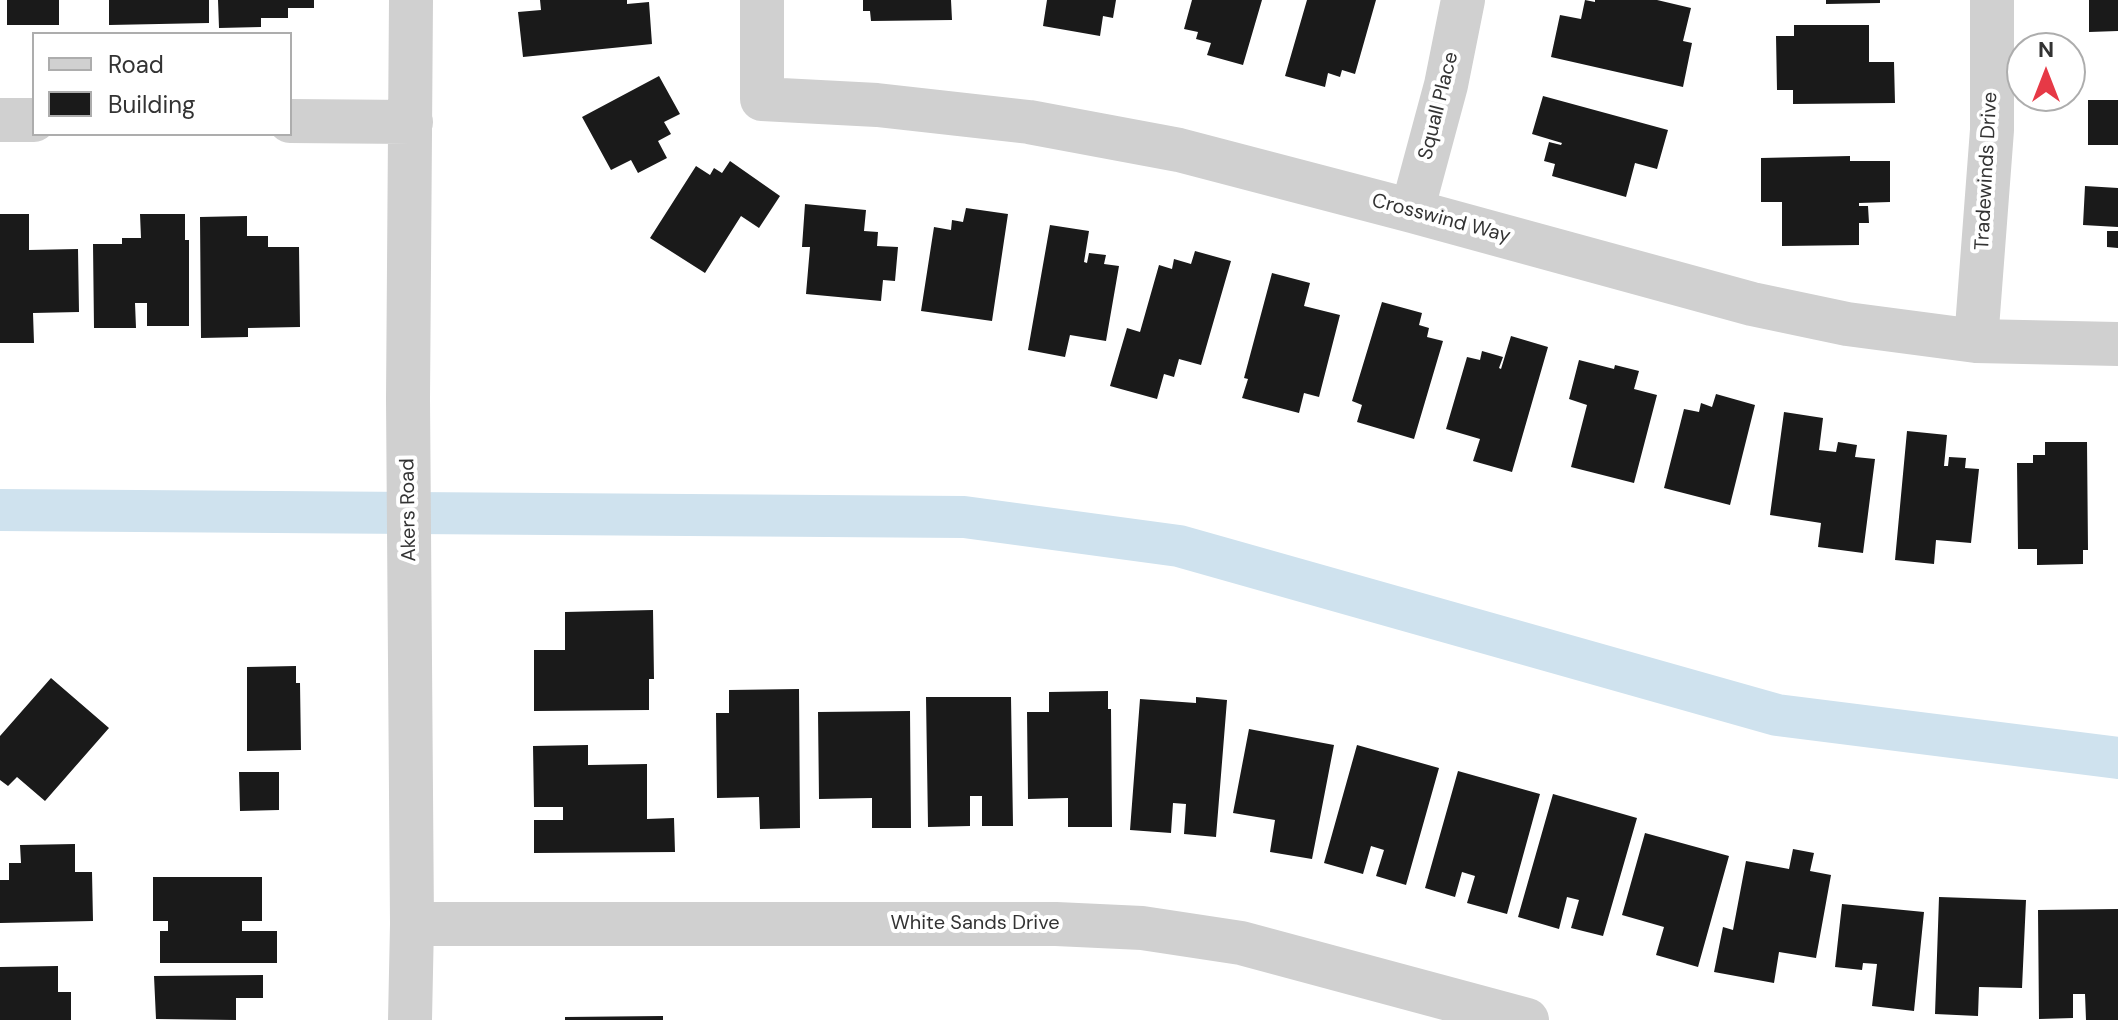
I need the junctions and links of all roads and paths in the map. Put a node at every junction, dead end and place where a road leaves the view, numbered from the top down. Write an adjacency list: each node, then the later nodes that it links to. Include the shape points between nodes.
1 (411, 0): 8 (street, Akers Road)
2 (762, 0): 9 (street, Crosswind Way, via 762,99 1029,122 1179,150)
3 (1463, 0): 9 (street, Squall Place)
4 (1992, 0): 10 (street, Tradewinds Drive, via 1992,130)
5 (0, 120): 6 (street)
6 (32, 120)
7 (292, 121): 8 (street)
8 (411, 122): 12 (street, Akers Road)
9 (1412, 211): 10 (street, Crosswind Way, via 1752,304 1847,324)
10 (1976, 341): 11 (street, Crosswind Way)
11 (2118, 344)
12 (412, 924): 13 (street, Akers Road); 14 (street, White Sands Drive, via 1142,928 1241,943)
13 (410, 1020)
14 (1527, 1020)

